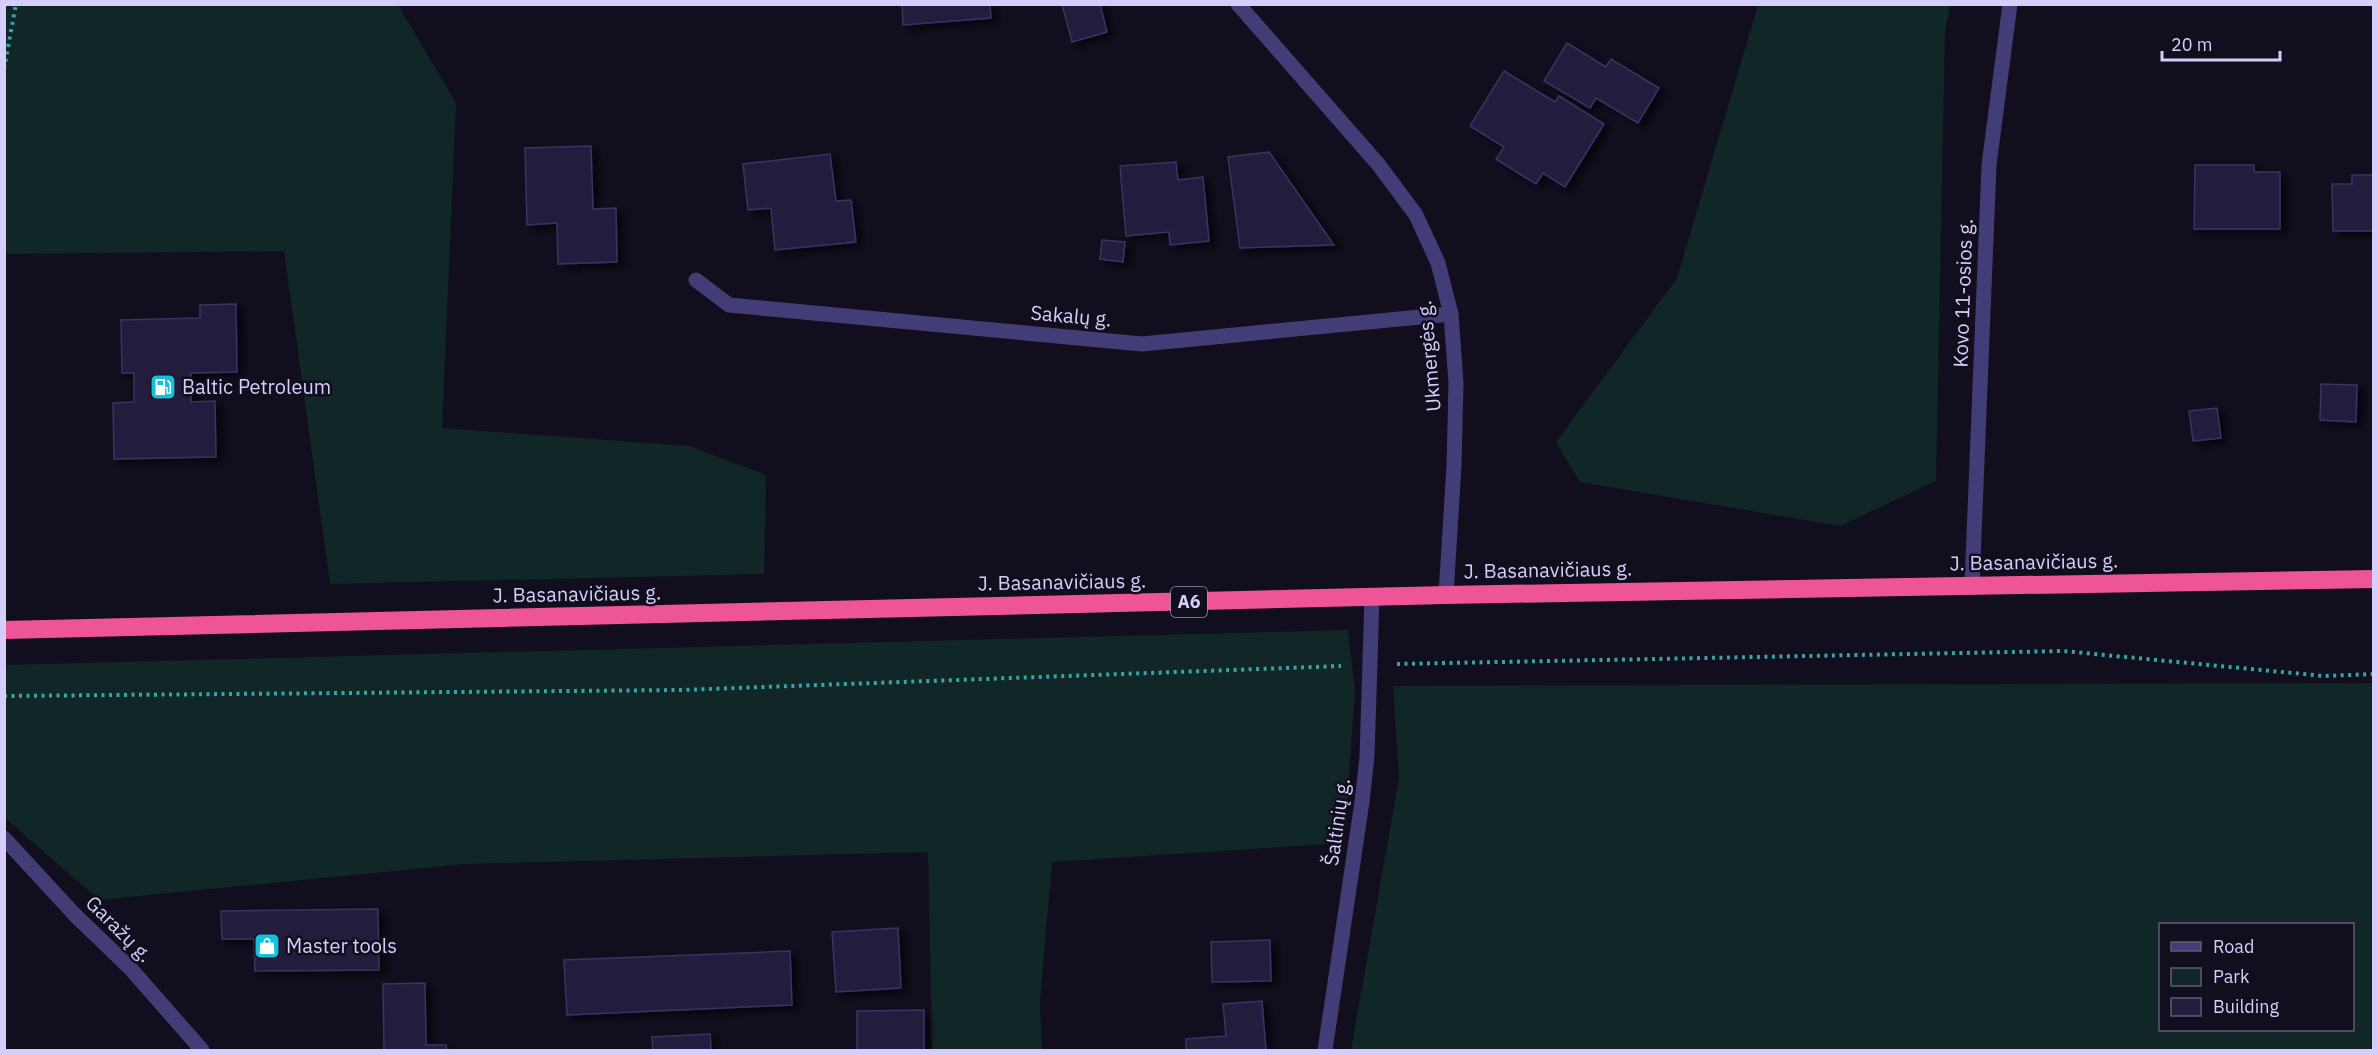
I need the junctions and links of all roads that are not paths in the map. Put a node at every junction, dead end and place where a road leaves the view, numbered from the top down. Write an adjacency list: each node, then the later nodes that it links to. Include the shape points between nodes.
1 (1238, 4): 4 (street, Ukmergės g., via 1378,164 1416,215 1438,263)
2 (2010, 4): 6 (street, Kovo 11-osios g., via 1989,165)
3 (696, 280): 4 (street, Sakalų g., via 729,305 1142,344)
4 (1451, 314): 7 (street, Ukmergės g., via 1456,383)
5 (2373, 579): 6 (highway, J. Basanavičiaus g. / A6)
6 (1972, 585): 7 (highway, J. Basanavičiaus g. / A6)
7 (1446, 595): 8 (highway, J. Basanavičiaus g. / A6)
8 (1372, 597): 9 (highway, J. Basanavičiaus g. / A6); 12 (street, Šaltinių g., via 1367,757)
9 (4, 630)
10 (4, 838): 11 (street, Garažų g., via 130,968)
11 (202, 1050)
12 (1324, 1050)

